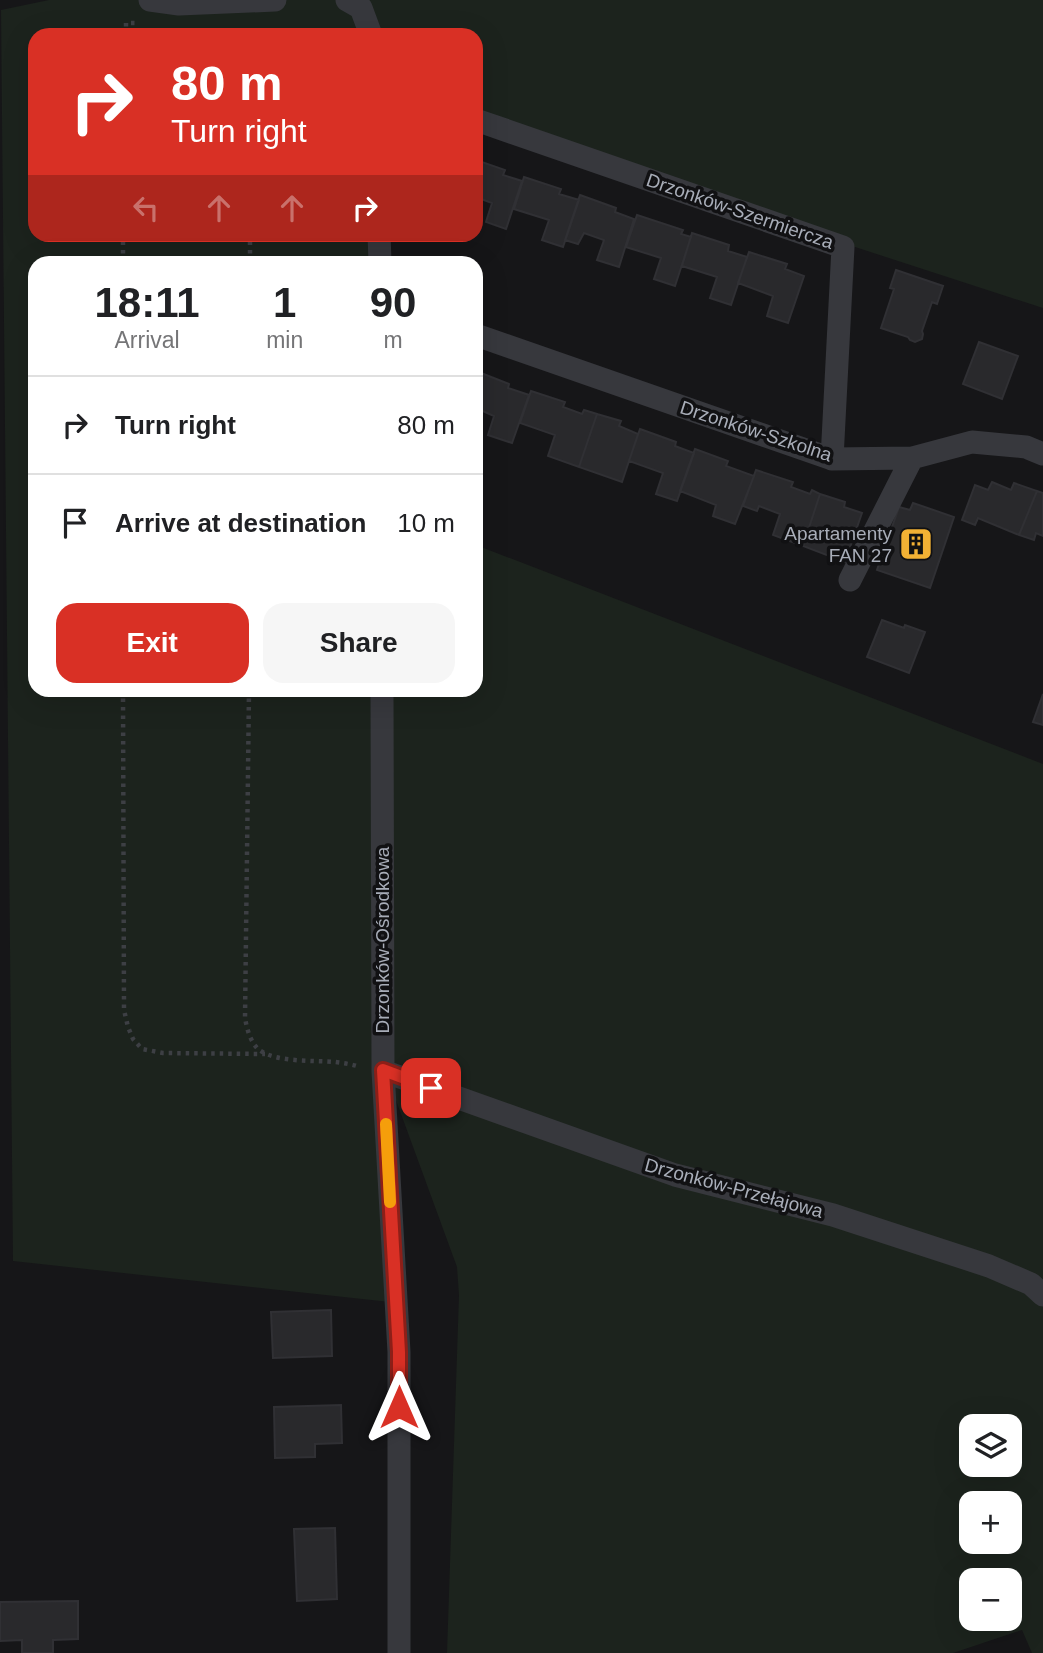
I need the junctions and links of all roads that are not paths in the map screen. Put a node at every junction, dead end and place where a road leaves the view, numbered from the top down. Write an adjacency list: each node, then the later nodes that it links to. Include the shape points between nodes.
1 (150, 0): 2 (street, via 180,4)
2 (275, 0)
3 (347, 0): 4 (street, via 361,8)
4 (368, 28)
5 (483, 122): 9 (street, Drzonków-Szermiercza, via 843,247)
6 (483, 337): 9 (street, Drzonków-Szkolna)
7 (1043, 454): 8 (street, Drzonków-Szkolna, via 1026,447 972,442)
8 (912, 458): 9 (street, Drzonków-Szkolna); 10 (street)
9 (832, 459)
10 (850, 580)
11 (382, 697): 12 (street, Drzonków-Ośrodkowa)
12 (383, 1070): 13 (street, Drzonków-Przełajowa, via 675,1175 834,1215 989,1266 1031,1284); 14 (street, Drzonków-Ośrodkowa, via 399,1352)
13 (1043, 1295)
14 (399, 1653)

